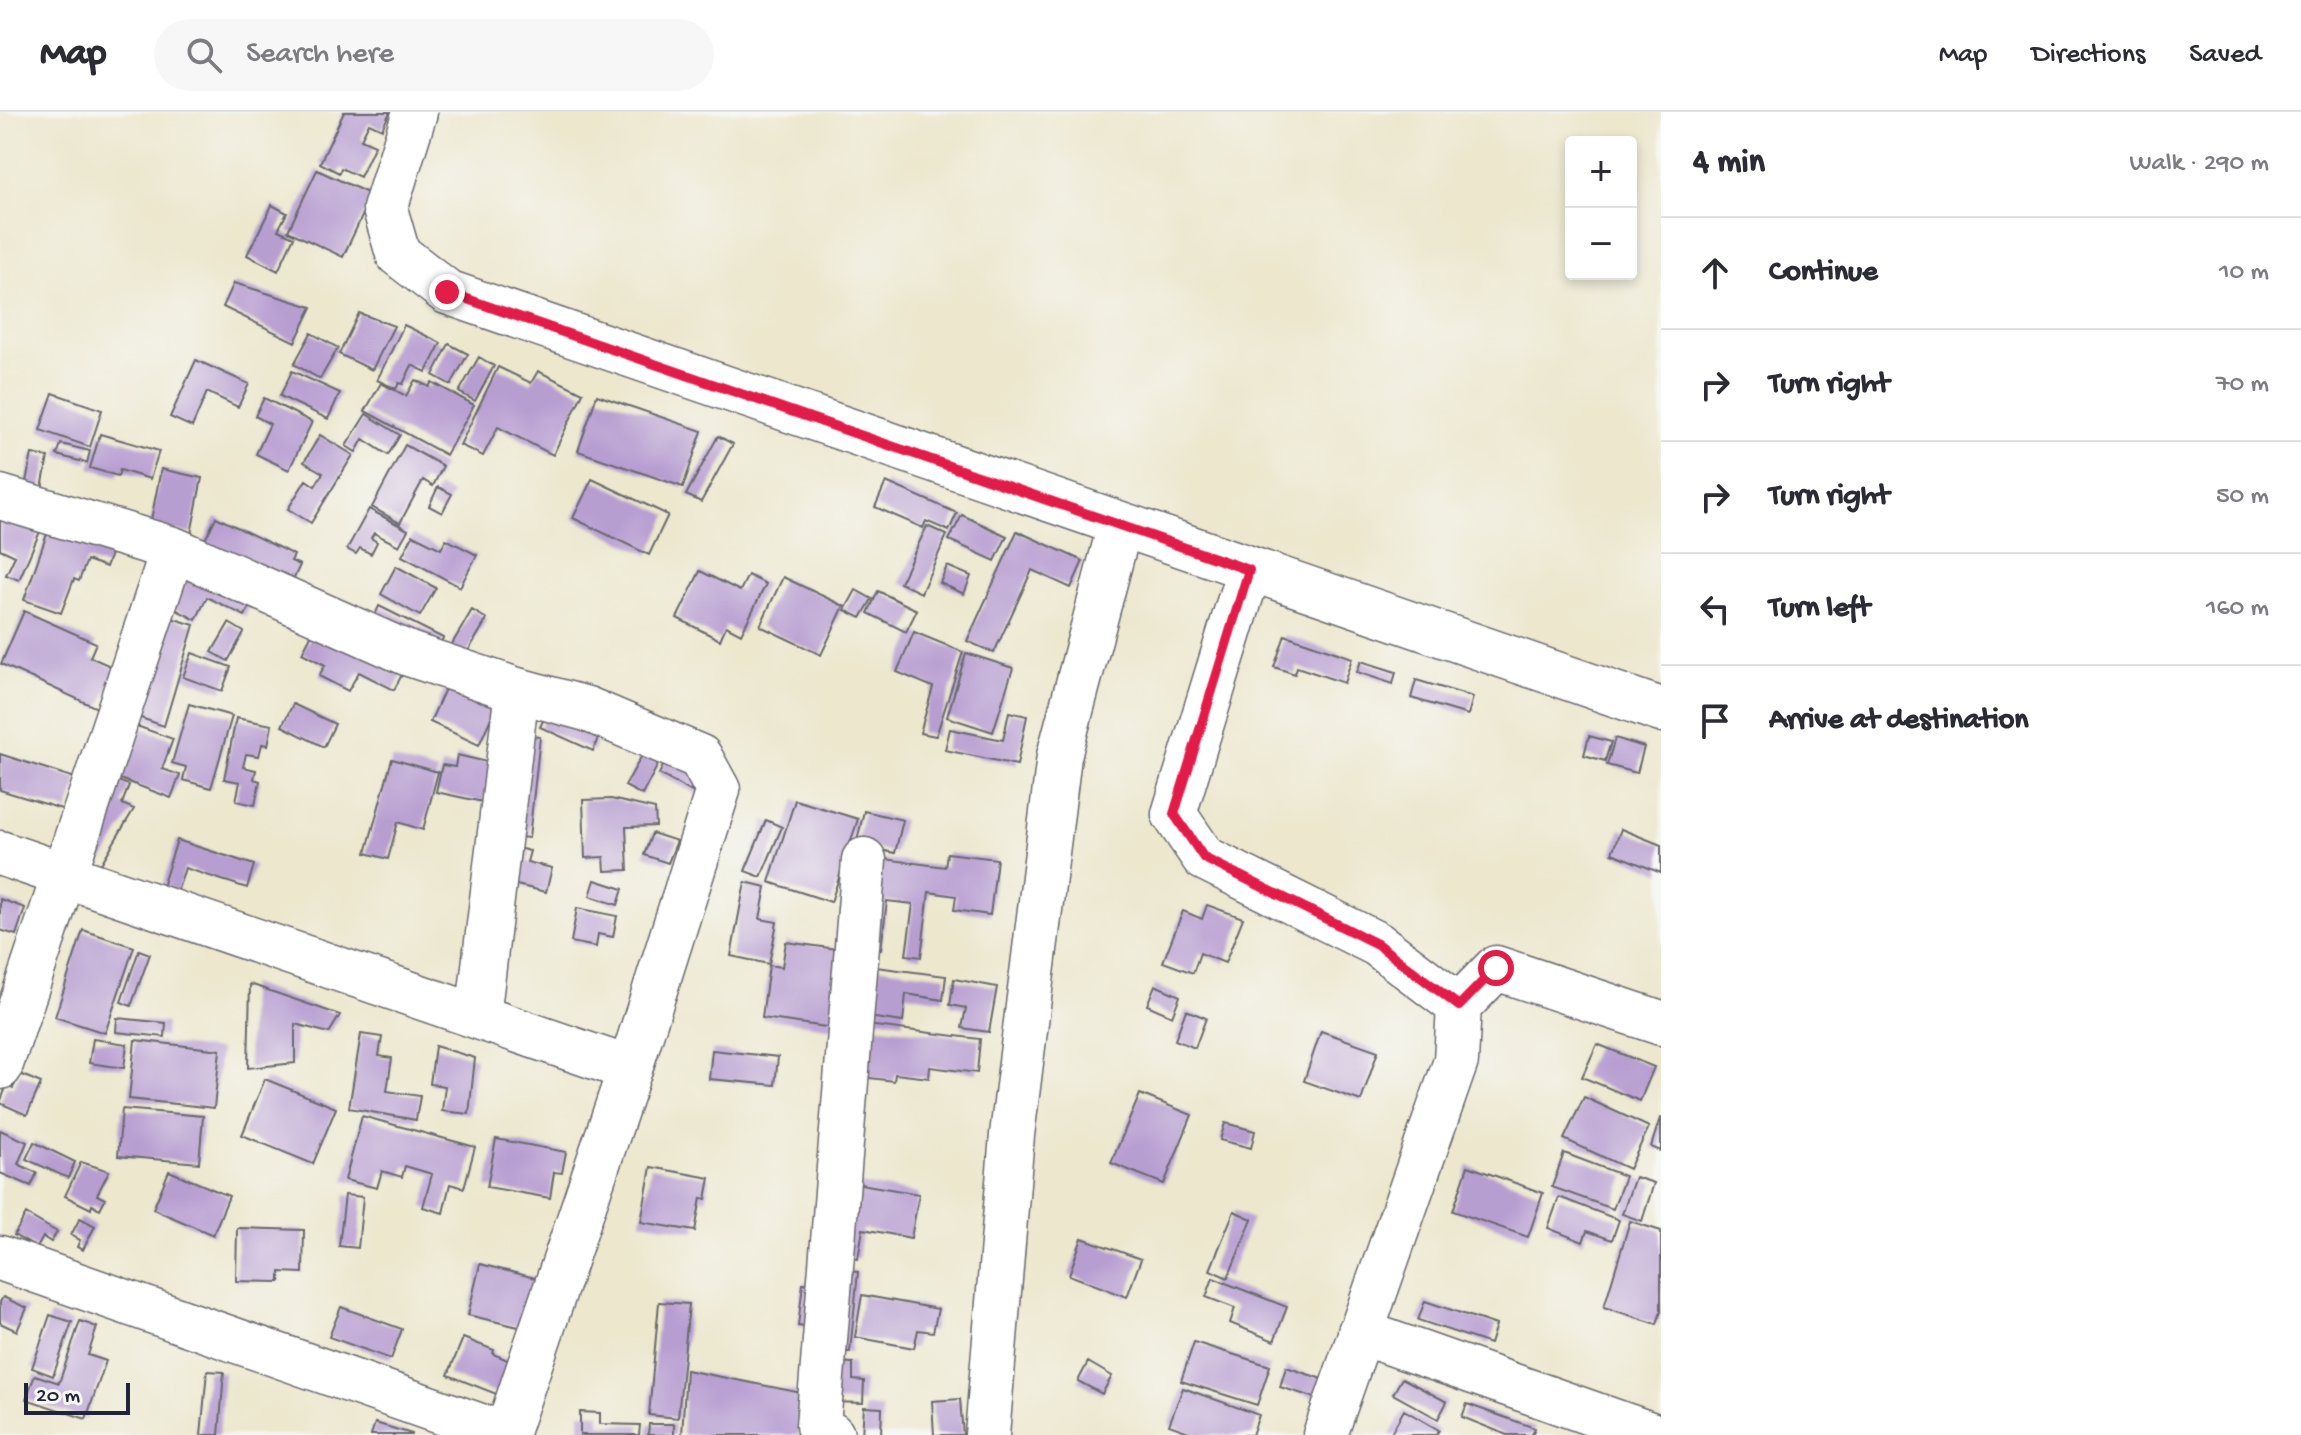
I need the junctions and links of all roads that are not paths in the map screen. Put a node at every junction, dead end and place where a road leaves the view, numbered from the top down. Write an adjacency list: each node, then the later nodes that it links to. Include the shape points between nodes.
1 (415, 112): 3 (street, via 385,209 398,254 447,292)
2 (0, 497): 4 (street)
3 (1120, 525): 5 (street); 20 (street, via 1059,756 1012,1135)
4 (173, 549): 6 (street, via 409,654); 10 (street)
5 (1249, 570): 7 (street); 11 (street, via 1174,814 1204,858 1377,944)
6 (517, 690): 12 (street); 15 (street, via 587,709 700,757 718,790)
7 (1661, 710)
8 (0, 853): 10 (street)
9 (864, 860): 19 (street, via 818,1426)
10 (65, 875): 12 (street); 14 (street)
11 (1459, 1006): 13 (street, via 1496,968); 17 (street, via 1456,1061)
12 (478, 1017): 15 (street)
13 (1661, 1023)
14 (0, 1067)
15 (630, 1069): 18 (street)
16 (0, 1258): 18 (street)
17 (1360, 1332): 21 (street); 22 (street)
18 (506, 1435)
19 (832, 1435)
20 (987, 1435)
21 (1325, 1435)
22 (1653, 1435)

